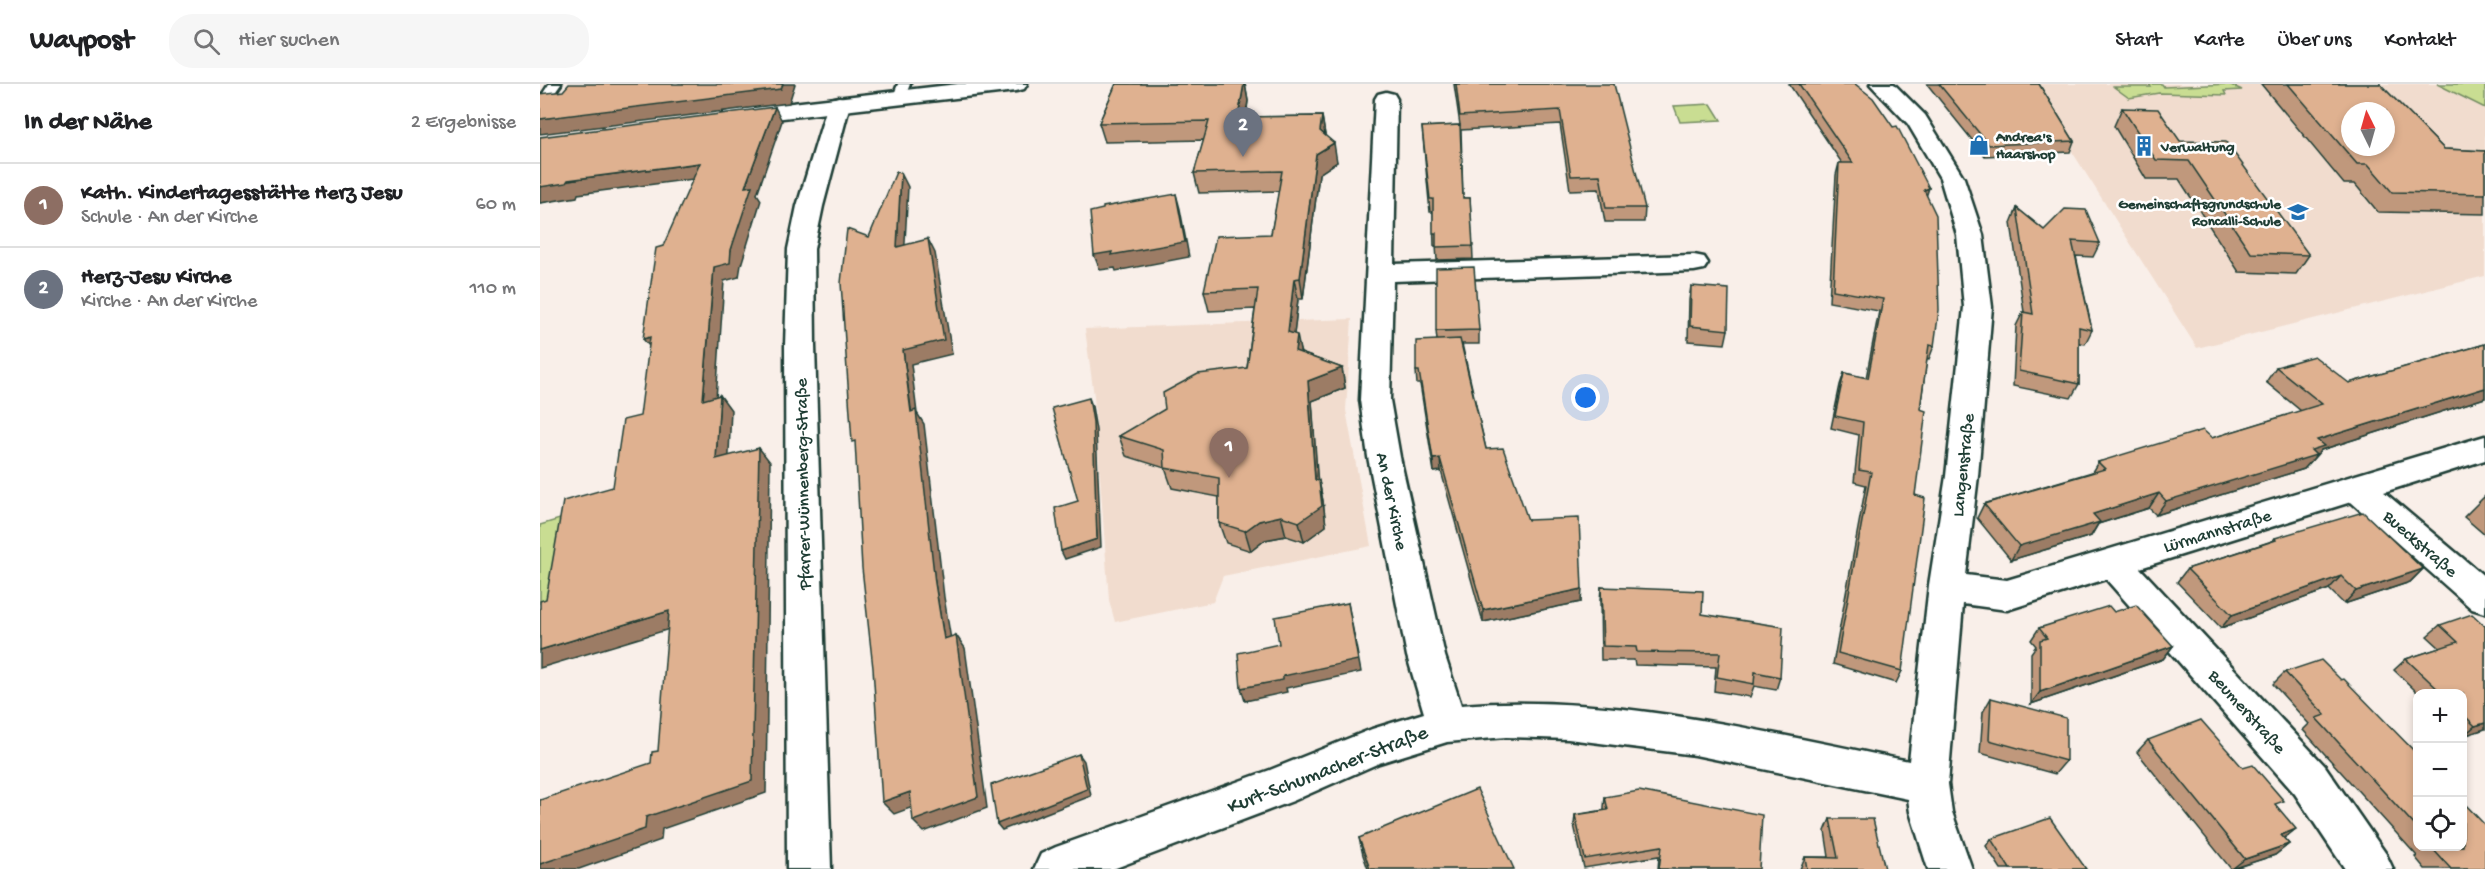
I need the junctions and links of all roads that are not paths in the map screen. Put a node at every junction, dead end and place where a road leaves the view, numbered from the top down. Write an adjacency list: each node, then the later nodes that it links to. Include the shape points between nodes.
1 (555, 84): 7 (lane)
2 (1016, 84): 4 (street)
3 (1881, 84): 14 (street, Langenstraße, via 1917,120 1936,149 1952,178 1970,235 1978,308)
4 (901, 91): 6 (street)
5 (1386, 99): 10 (street, An der Kirche)
6 (839, 104): 8 (street); 18 (street, Pfarrer-Wünnenberg-Straße, via 801,249)
7 (540, 106)
8 (714, 120)
9 (1694, 263): 10 (street)
10 (1379, 273): 16 (street, An der Kirche, via 1376,400 1383,457 1426,656)
11 (2485, 448): 12 (street, Lürmannstraße)
12 (2357, 488): 13 (street, Lürmannstraße); 15 (street, Bueckstraße)
13 (2112, 562): 14 (street, Lürmannstraße, via 2007,596); 21 (street, Beumerstraße, via 2310,780)
14 (1947, 585): 17 (street, Langenstraße)
15 (2485, 598)
16 (1447, 724): 17 (street, Kurt-Schumacher-Straße, via 1506,719 1580,723 1695,737); 19 (street, Kurt-Schumacher-Straße, via 1372,747 1278,787)
17 (1927, 784): 20 (street, Langenstraße, via 1931,812)
18 (809, 869)
19 (1056, 869)
20 (1950, 869)
21 (2372, 869)

